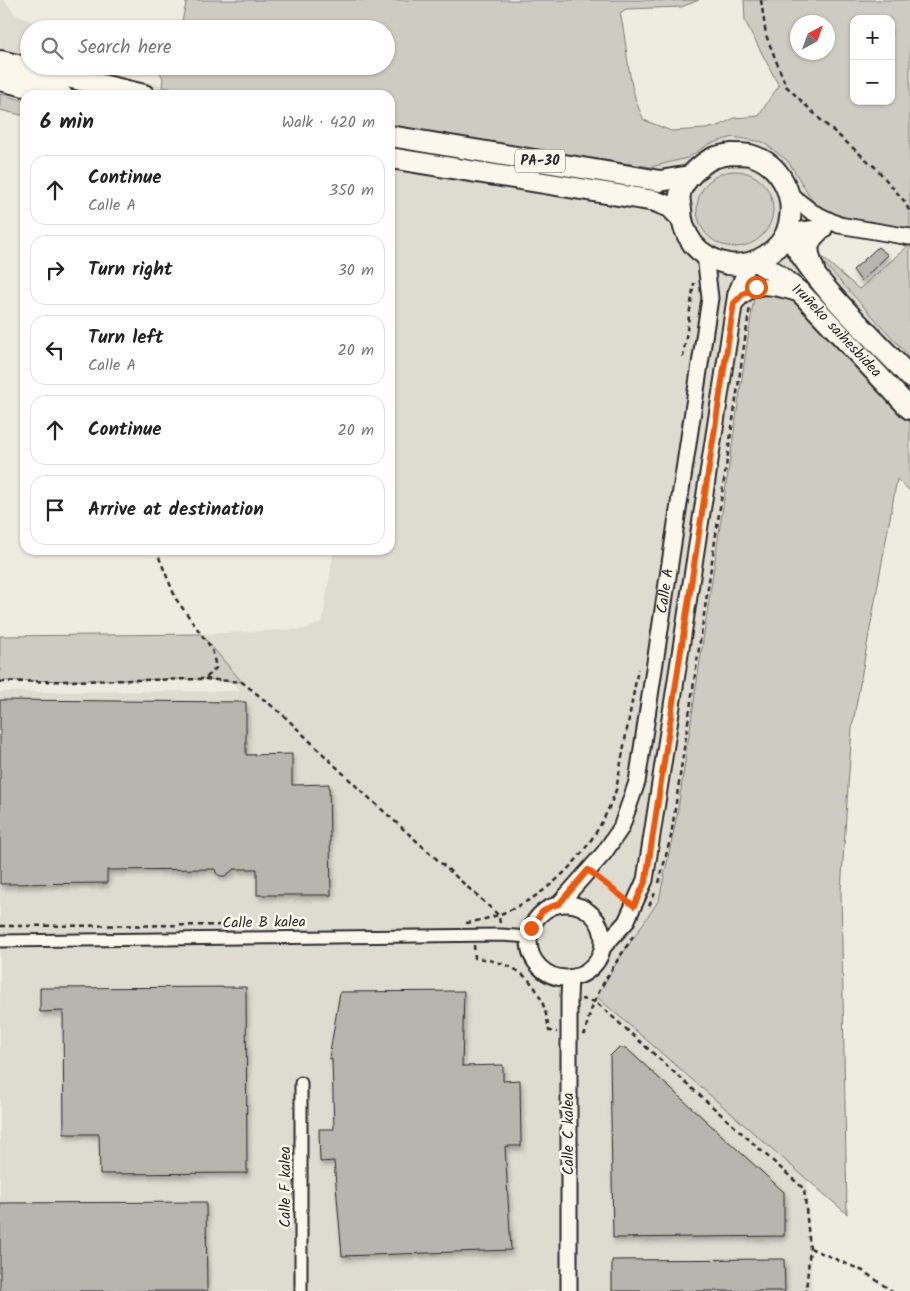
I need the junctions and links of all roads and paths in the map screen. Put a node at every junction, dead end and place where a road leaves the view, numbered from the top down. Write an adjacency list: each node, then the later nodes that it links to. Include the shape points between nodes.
1 (761, 0): 12 (path, via 766,34 786,86 876,168 905,202)
2 (0, 61): 3 (highway)
3 (20, 66)
4 (59, 75): 7 (highway)
5 (0, 80): 6 (highway)
6 (41, 90)
7 (123, 90)
8 (395, 137): 10 (highway, PA-30, via 660,180)
9 (395, 159): 13 (highway, PA-30, via 655,201 670,207)
10 (690, 176): 11 (highway, PA-30, via 713,158 731,154 750,155 768,164 781,177); 13 (highway, PA-30, via 680,193)
11 (789, 194): 14 (street); 15 (highway, PA-30, via 790,223)
12 (910, 213)
13 (681, 218): 17 (highway, PA-30, via 694,245)
14 (830, 226): 15 (street); 16 (street); 20 (highway, Iruñeko saihesbidea, via 813,236 808,246)
15 (787, 232): 18 (highway, via 768,254); 20 (highway, Iruñeko saihesbidea)
16 (910, 237)
17 (705, 255): 18 (highway, PA-30, via 719,262); 30 (street, Calle A, via 710,298 637,782 621,828)
18 (752, 262): 21 (highway, Iruñeko saihesbidea / PA-30, via 777,274); 22 (street, Calle A)
19 (695, 277): 23 (path)
20 (817, 278): 24 (highway, Iruñeko saihesbidea)
21 (802, 294): 22 (street, via 781,288 756,287); 25 (highway, Iruñeko saihesbidea / PA-30)
22 (734, 303): 32 (street, Calle A, via 646,880)
23 (683, 357)
24 (910, 377)
25 (910, 409)
26 (158, 555): 28 (path, via 176,599 212,649 216,668)
27 (638, 669): 33 (path, via 620,774 610,807 591,842 550,886)
28 (205, 679): 29 (path); 33 (path, via 242,682 282,714)
29 (0, 682)
30 (588, 870): 31 (street, Calle A); 32 (path)
31 (559, 904): 40 (street, via 542,912); 42 (street, via 579,906 596,918 601,927)
32 (634, 906): 42 (street, Calle A, via 626,922)
33 (498, 915): 34 (path); 39 (path)
34 (472, 922): 35 (path); 38 (path)
35 (464, 923)
36 (253, 925): 37 (path)
37 (0, 926)
38 (473, 935): 39 (street, Calle B kalea); 41 (street, Calle B kalea); 45 (path, via 475,958 501,963 525,976 542,998 550,1031)
39 (501, 935): 40 (street, Calle B kalea)
40 (529, 937): 43 (street, via 532,955 543,970 561,978)
41 (0, 941)
42 (603, 947): 43 (street, via 592,968)
43 (570, 978): 44 (street, Calle C kalea)
44 (569, 997): 45 (street, Calle C kalea); 47 (path, via 596,1002 804,1189)
45 (569, 1033): 49 (street, Calle C kalea)
46 (301, 1083): 48 (street, Calle F kalea)
47 (810, 1248): 50 (path); 51 (path, via 863,1271)
48 (301, 1291)
49 (569, 1291)
50 (806, 1291)
51 (892, 1291)

